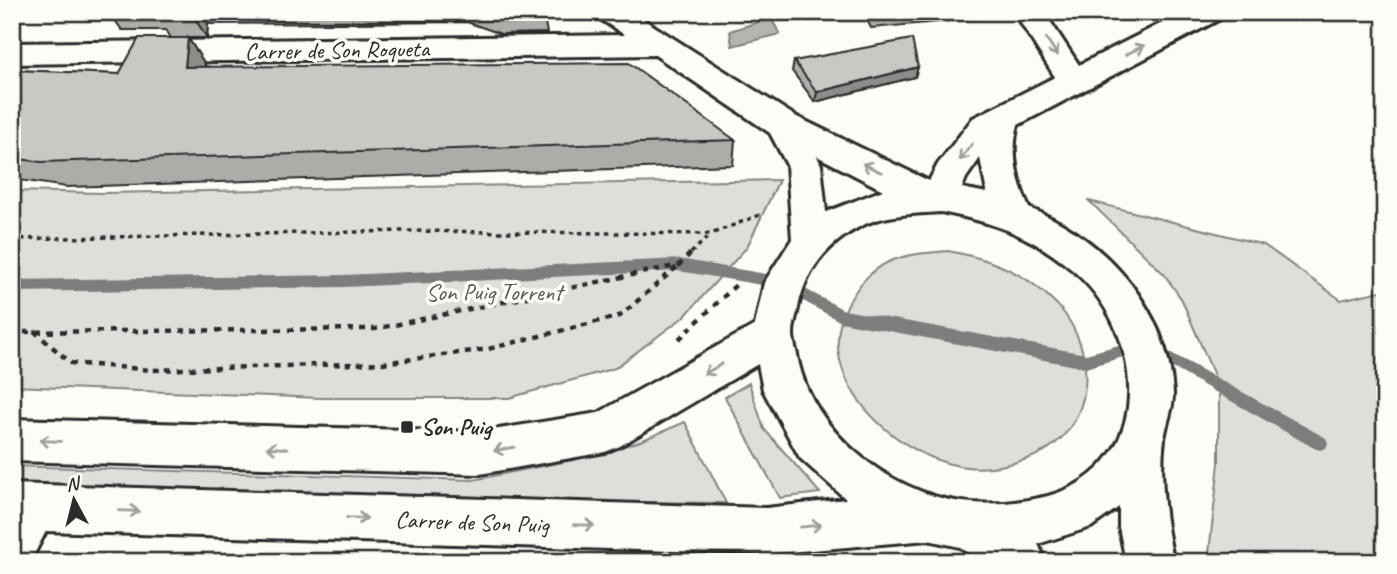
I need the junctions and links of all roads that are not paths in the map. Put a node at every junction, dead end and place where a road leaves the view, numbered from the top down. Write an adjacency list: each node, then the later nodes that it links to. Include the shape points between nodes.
1 (611, 12): 4 (street)
2 (1030, 12): 6 (street, one-way to 6)
3 (1209, 12): 6 (street, one-way to 3)
4 (663, 45): 5 (street, Carrer de Son Roqueta); 8 (street)
5 (12, 54)
6 (1074, 82): 7 (street)
7 (1003, 118): 9 (street, one-way to 9, via 985,127); 10 (street, via 997,164 1003,192)
8 (783, 125): 9 (street, one-way to 8); 11 (street, via 804,165)
9 (937, 198): 10 (street); 11 (street, via 887,203 846,217)
10 (1016, 217): 14 (street, via 1085,258 1120,298 1144,344 1152,394)
11 (811, 242): 12 (street, via 782,283)
12 (773, 335): 13 (street, one-way to 13, via 605,432 480,453); 16 (street, via 784,390 815,443 866,488)
13 (12, 440)
14 (1142, 442): 16 (street, Carrer de Son Puig, via 1114,484 1075,511 1025,525); 19 (street, via 1142,527)
15 (27, 508): 16 (street, Carrer de Son Puig, one-way to 16, via 766,531 849,522); 17 (lane)
16 (951, 522): 18 (street)
17 (12, 562)
18 (1022, 562)
19 (1150, 562)

